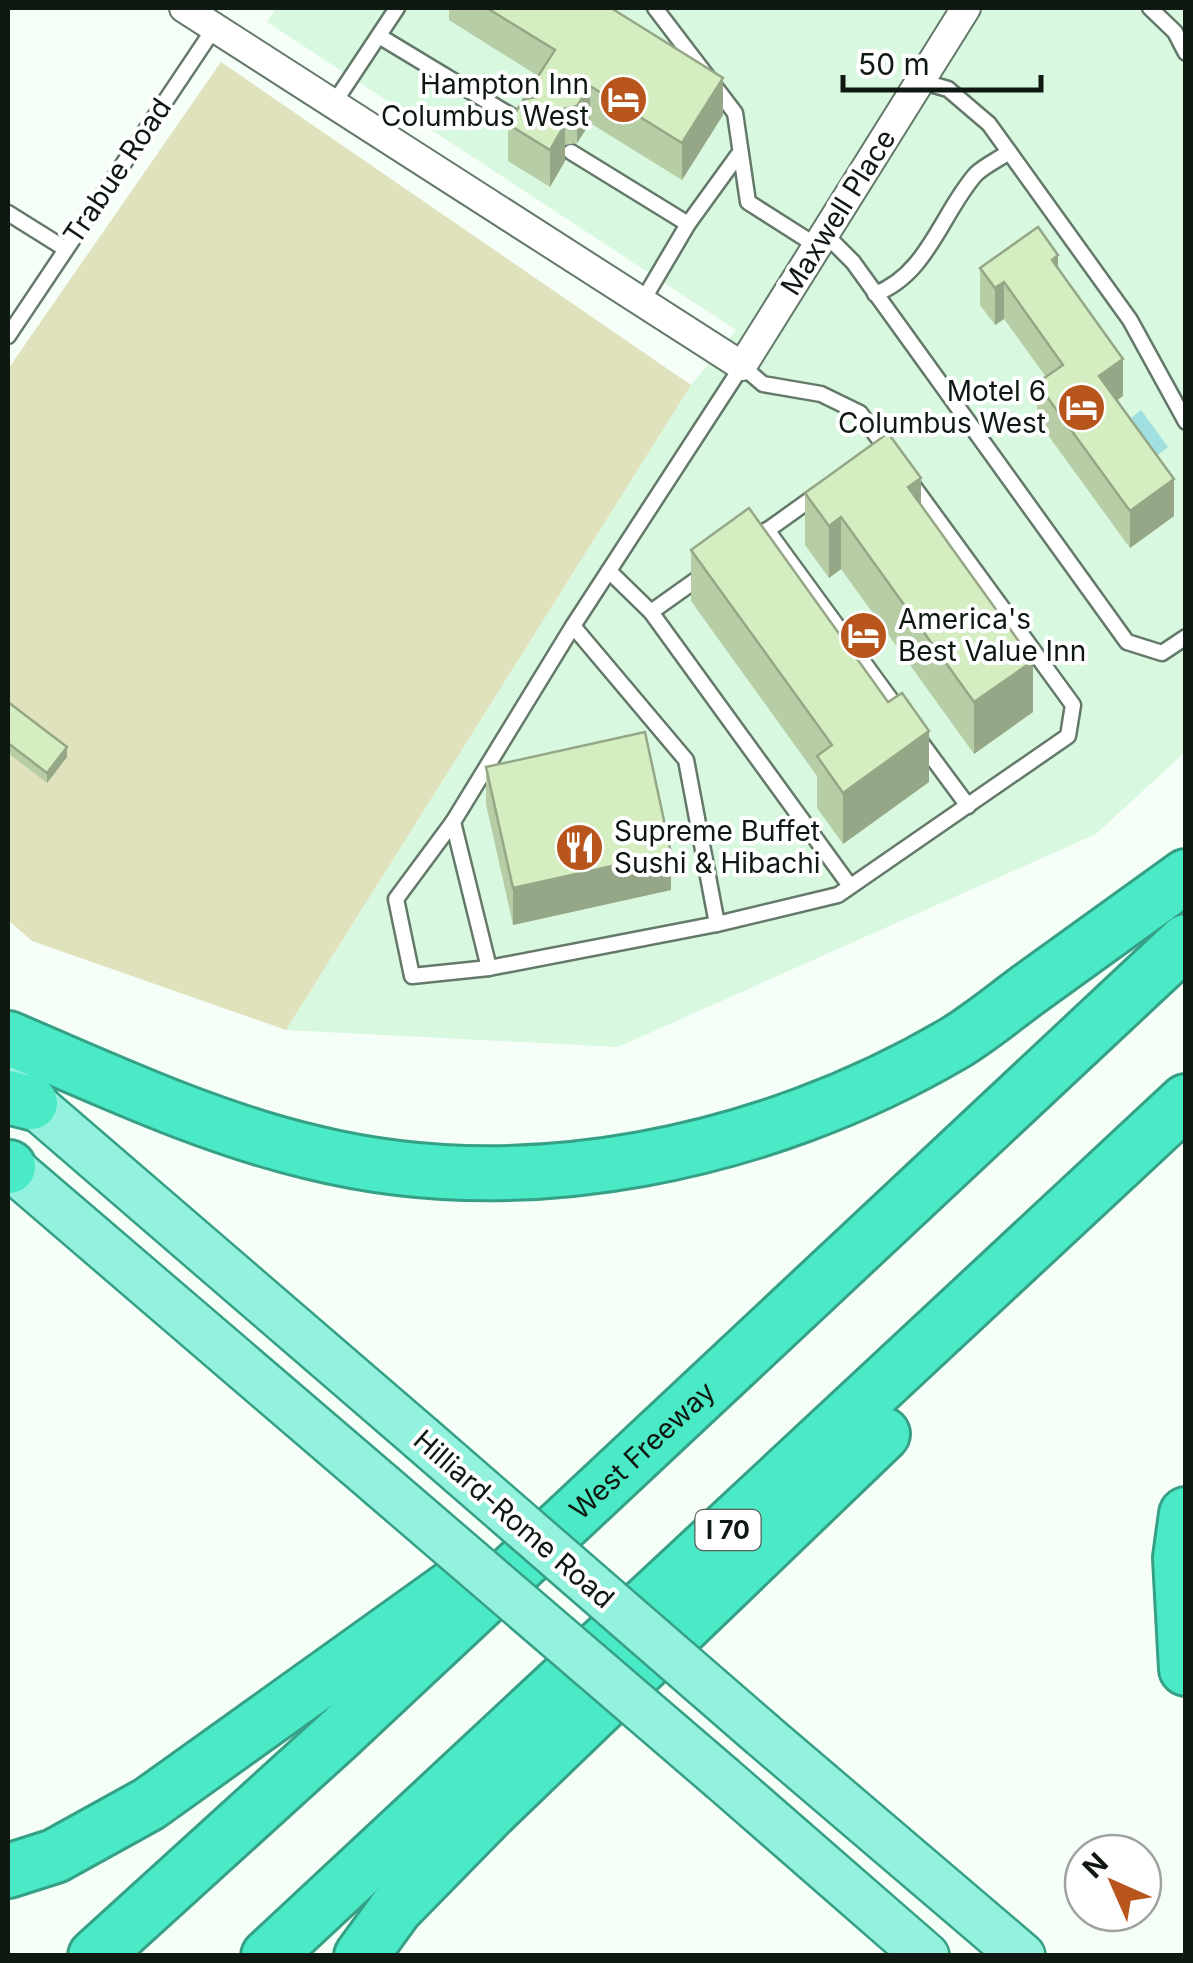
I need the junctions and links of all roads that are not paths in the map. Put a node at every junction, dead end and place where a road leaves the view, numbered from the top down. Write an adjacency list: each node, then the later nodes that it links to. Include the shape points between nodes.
1 (184, 8): 6 (street)
2 (397, 8): 7 (lane)
3 (654, 8): 14 (lane, via 735,113)
4 (966, 8): 9 (street, Maxwell Place)
5 (1150, 8): 8 (lane)
6 (222, 17): 10 (street); 18 (lane, Trabue Road)
7 (379, 36): 10 (lane); 11 (lane)
8 (1186, 53)
9 (920, 81): 13 (lane, via 964,100); 17 (street, Maxwell Place)
10 (334, 104): 20 (street)
11 (530, 127)
12 (571, 152): 16 (lane)
13 (1009, 152): 19 (lane, via 977,173 923,256); 23 (lane, via 1130,320)
14 (738, 155): 16 (lane); 17 (lane, via 748,202)
15 (8, 213): 18 (lane)
16 (688, 224): 20 (lane)
17 (820, 239): 19 (lane, via 853,262); 22 (street, Maxwell Place)
18 (64, 248): 21 (lane, Trabue Road)
19 (875, 294): 33 (lane, via 1127,642 1162,653)
20 (642, 302): 22 (street)
21 (8, 336)
22 (742, 366): 24 (lane, via 763,384 821,394 860,413); 30 (lane)
23 (1186, 422)
24 (884, 447): 25 (lane); 34 (lane, via 1074,706 1068,736)
25 (870, 458)
26 (826, 488): 27 (lane)
27 (767, 530): 28 (lane); 34 (lane)
28 (752, 540)
29 (724, 560): 31 (lane)
30 (609, 571): 31 (lane); 32 (lane)
31 (651, 612): 37 (lane)
32 (574, 626): 35 (lane); 38 (lane, via 686,760)
33 (1186, 637)
34 (968, 806): 37 (lane)
35 (453, 822): 40 (lane); 40 (lane, via 396,899 412,976)
36 (1186, 876): 41 (highway, via 954,1043 881,1081 706,1144 613,1164 477,1173 313,1153 206,1120)
37 (850, 886): 38 (lane, via 838,895)
38 (716, 924): 40 (lane)
39 (1186, 941): 46 (highway, West Freeway)
40 (489, 968)
41 (8, 1038)
42 (15, 1094): 54 (main road, Hilliard-Rome Road, bridge)
43 (1186, 1101): 51 (highway, I 70)
44 (1186, 1142): 52 (highway, via 491,1812 396,1908)
45 (8, 1167): 53 (main road, bridge)
46 (704, 1393): 49 (highway, via 229,1750 56,1856); 50 (highway, West Freeway)
47 (1186, 1514): 48 (highway, via 1180,1558)
48 (1186, 1669)
49 (8, 1871)
50 (95, 1956)
51 (268, 1956)
52 (361, 1956)
53 (926, 1956)
54 (1022, 1956)

